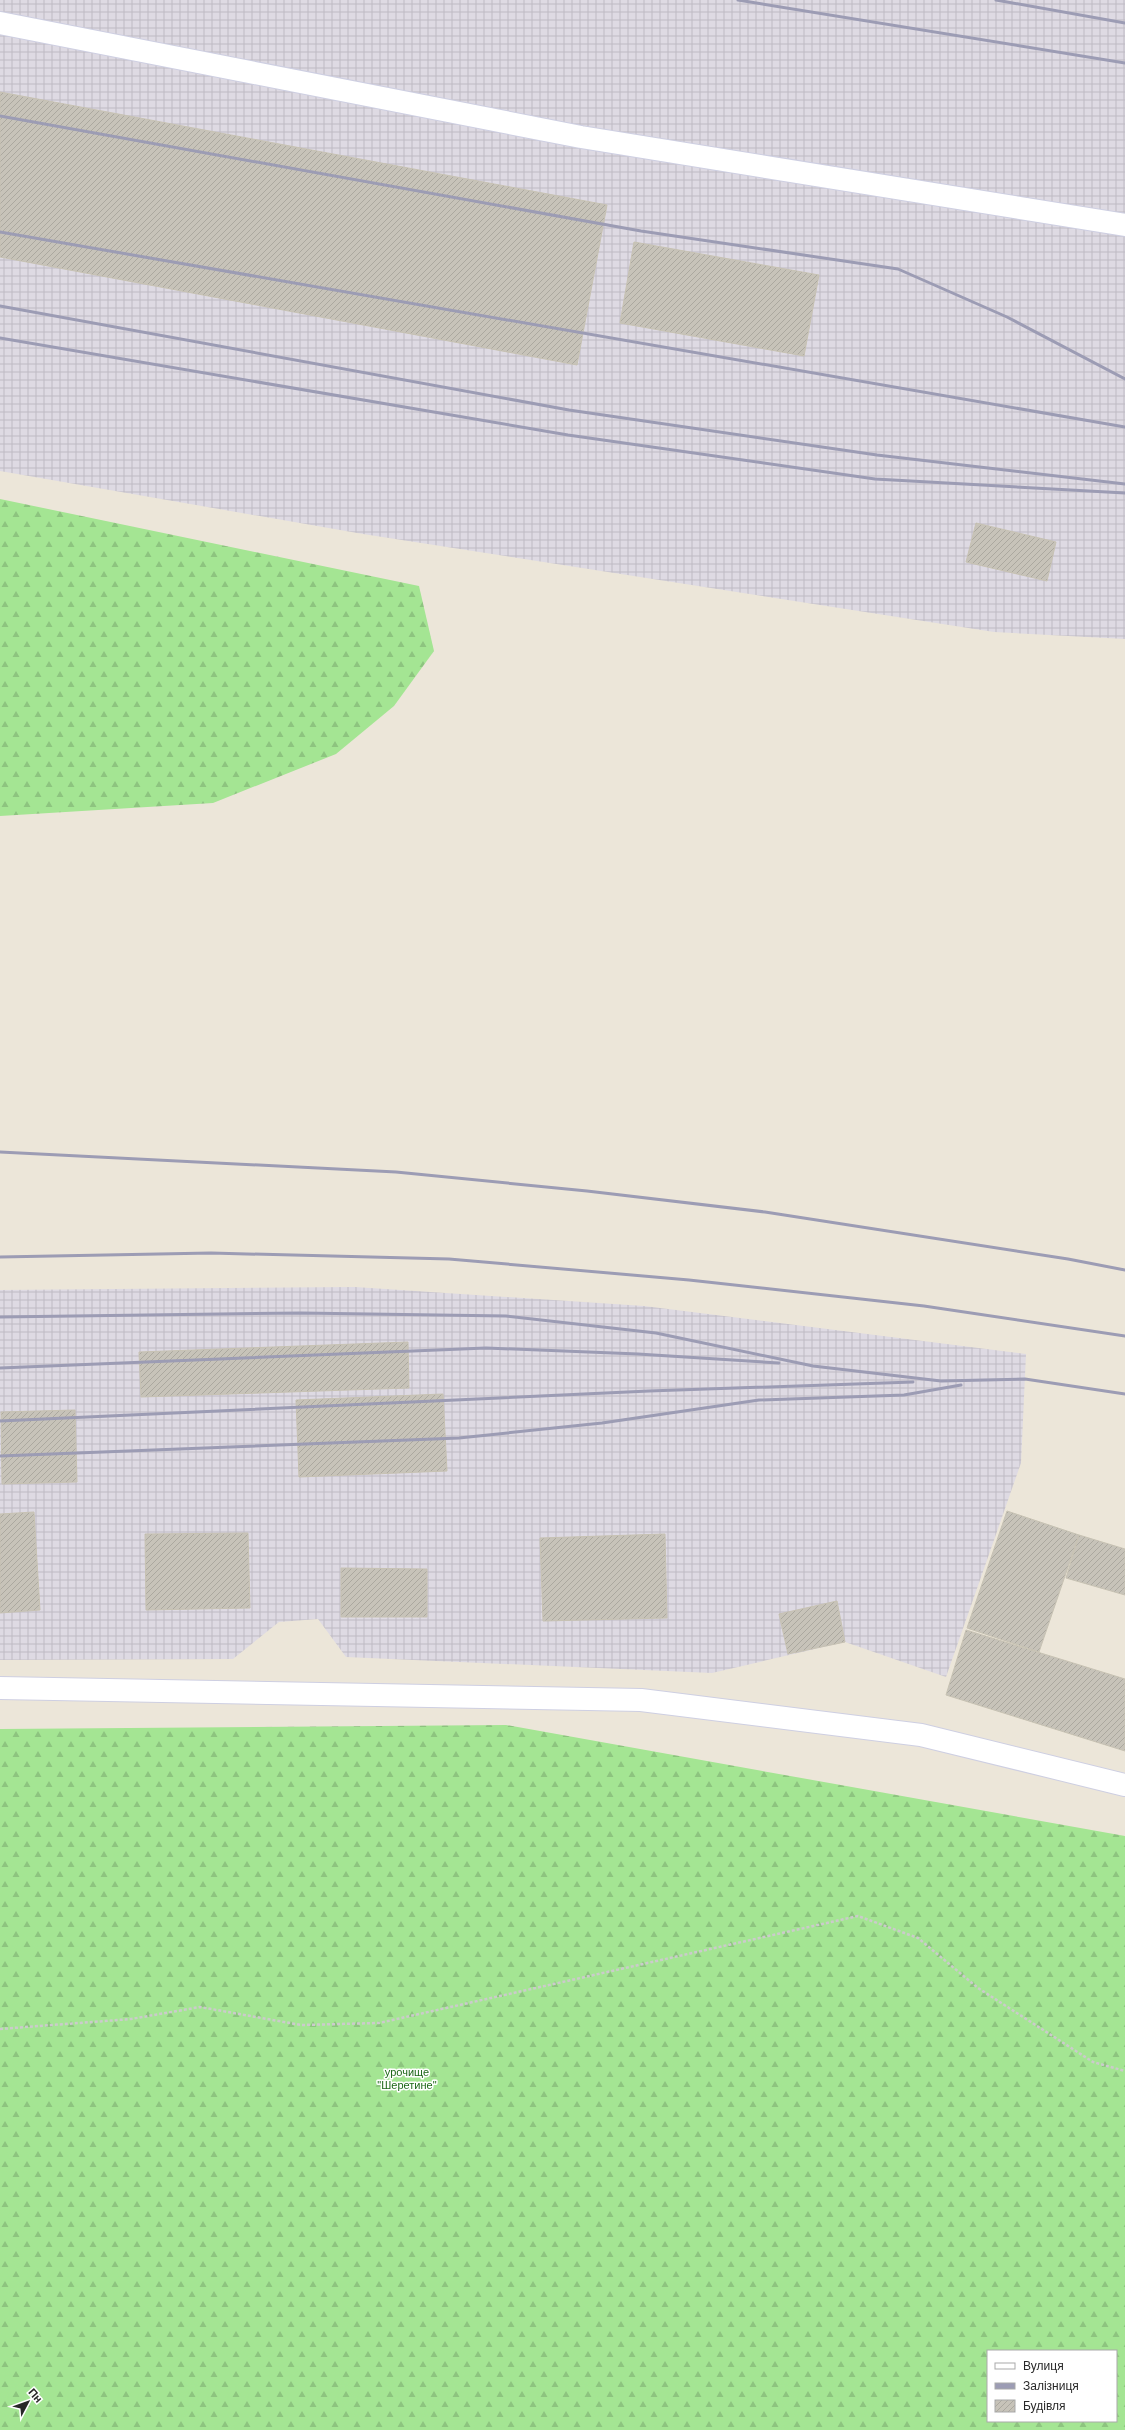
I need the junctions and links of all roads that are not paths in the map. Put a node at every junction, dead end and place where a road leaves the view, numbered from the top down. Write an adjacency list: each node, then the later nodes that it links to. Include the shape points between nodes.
1 (0, 23): 2 (street, via 581,137)
2 (1125, 225)
3 (0, 1688): 4 (street, via 641,1700 921,1735)
4 (1125, 1786)

